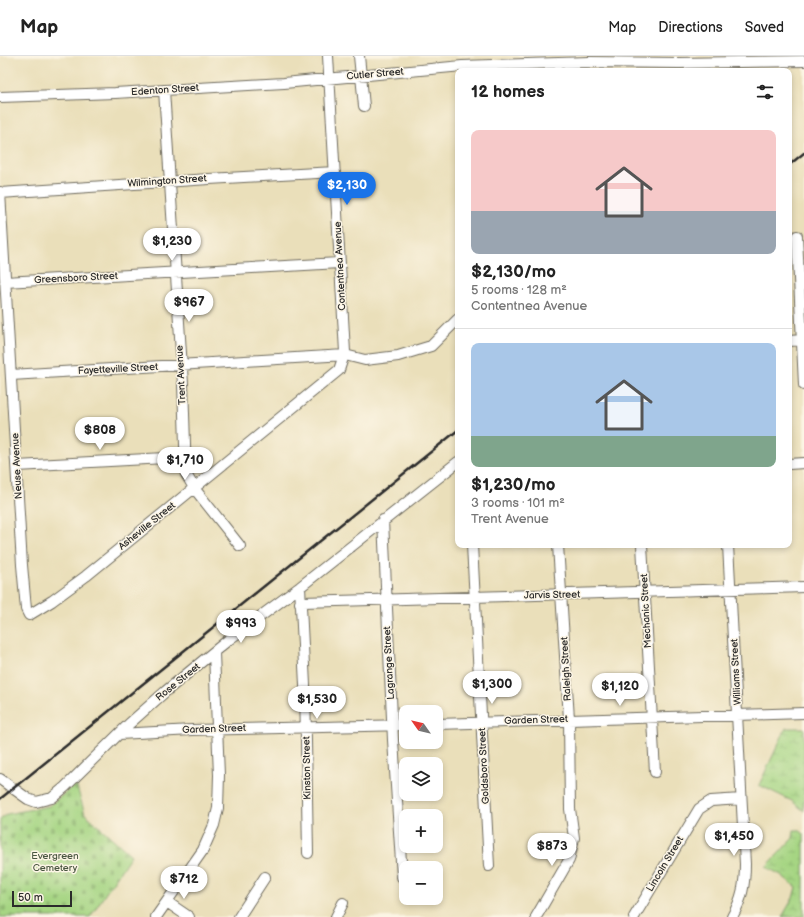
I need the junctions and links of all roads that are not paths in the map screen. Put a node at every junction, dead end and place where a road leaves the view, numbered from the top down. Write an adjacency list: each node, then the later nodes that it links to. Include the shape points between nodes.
1 (328, 56): 10 (street, Contentnea Avenue)
2 (359, 56): 9 (street)
3 (804, 56): 5 (street)
4 (736, 59): 5 (street, Cutler Street); 6 (street, Cutler Street)
5 (804, 60): 8 (street)
6 (590, 63): 7 (street, Cutler Street)
7 (462, 64): 9 (street, Cutler Street)
8 (804, 70)
9 (361, 76): 10 (street, Cutler Street); 13 (street)
10 (330, 78): 11 (street, Edenton Street); 14 (street, Contentnea Avenue)
11 (164, 90): 12 (street, Edenton Street); 15 (street, Trent Avenue)
12 (0, 97)
13 (364, 106)
14 (335, 172): 15 (street, Wilmington Street); 18 (street, Contentnea Avenue)
15 (170, 182): 16 (street, Wilmington Street); 19 (street, Trent Avenue)
16 (0, 193): 20 (street, Neuse Avenue)
17 (797, 236): 22 (street)
18 (339, 264): 19 (street, Greensboro Street); 24 (street, Contentnea Avenue)
19 (175, 272): 20 (street, Greensboro Street); 25 (street, Trent Avenue)
20 (5, 282): 26 (street, Neuse Avenue)
21 (455, 322): 24 (street, Fayetteville Street, via 431,346 398,356 365,360)
22 (802, 340): 23 (street); 27 (street)
23 (792, 341)
24 (345, 355): 25 (street, Fayetteville Street); 33 (street, Asheville Street, via 339,370 319,388)
25 (181, 365): 26 (street, Fayetteville Street); 28 (street, Trent Avenue)
26 (11, 375): 32 (street, Neuse Avenue)
27 (804, 385)
28 (184, 457): 32 (street); 33 (street, Trent Avenue, via 186,474)
29 (804, 463): 31 (street)
30 (455, 464): 34 (street, Rose Street)
31 (792, 464)
32 (17, 466): 48 (street, Neuse Avenue, via 26,609 29,615)
33 (194, 488): 35 (street, Trent Avenue); 48 (street, Asheville Street, via 86,576)
34 (383, 520): 40 (street, Rose Street); 46 (street, Lagrange Street)
35 (240, 546)
36 (472, 548): 45 (street, Goldsboro Street)
37 (558, 548): 44 (street, Raleigh Street)
38 (642, 548): 43 (street, Mechanic Street)
39 (728, 548): 42 (street, Williams Street)
40 (300, 587): 47 (street, Kinston Street); 49 (street, Rose Street, via 227,641)
41 (804, 587): 42 (street, Jarvis Street)
42 (731, 590): 43 (street, Jarvis Street); 51 (street, Williams Street)
43 (645, 593): 44 (street, Jarvis Street); 52 (street, Mechanic Street)
44 (562, 595): 45 (street, Jarvis Street); 53 (street, Raleigh Street)
45 (475, 597): 46 (street, Jarvis Street); 54 (street, Goldsboro Street)
46 (386, 600): 47 (street, Jarvis Street); 56 (street, Lagrange Street)
47 (300, 603): 58 (street, Kinston Street)
48 (34, 614)
49 (214, 654): 59 (street); 60 (street, Rose Street)
50 (804, 712): 51 (street, Garden Street)
51 (738, 714): 52 (street, Garden Street); 63 (street, Williams Street)
52 (653, 717): 53 (street, Garden Street); 61 (street, Mechanic Street)
53 (569, 719): 54 (street, Garden Street); 74 (street, Raleigh Street, via 571,816 574,838 571,854)
54 (482, 722): 55 (street, Garden Street); 66 (street, Goldsboro Street)
55 (443, 724)
56 (393, 725): 57 (street, Garden Street); 58 (street, Garden Street); 65 (street, Lagrange Street)
57 (399, 725)
58 (306, 727): 59 (street, Garden Street); 64 (street, Kinston Street)
59 (217, 730): 60 (street, Garden Street); 68 (street, via 219,791 214,825 203,850)
60 (118, 734): 62 (street, Rose Street, via 52,798 36,802)
61 (655, 772)
62 (0, 779)
63 (741, 799): 75 (street, Lincoln Street, via 710,801 699,809); 76 (street, Williams Street, via 745,882 742,898)
64 (308, 853)
65 (401, 861)
66 (489, 866)
67 (265, 877): 72 (street)
68 (167, 902): 70 (street); 71 (street)
69 (343, 902): 73 (street)
70 (156, 917)
71 (189, 917)
72 (239, 917)
73 (336, 917)
74 (536, 917)
75 (634, 917)
76 (732, 917)

